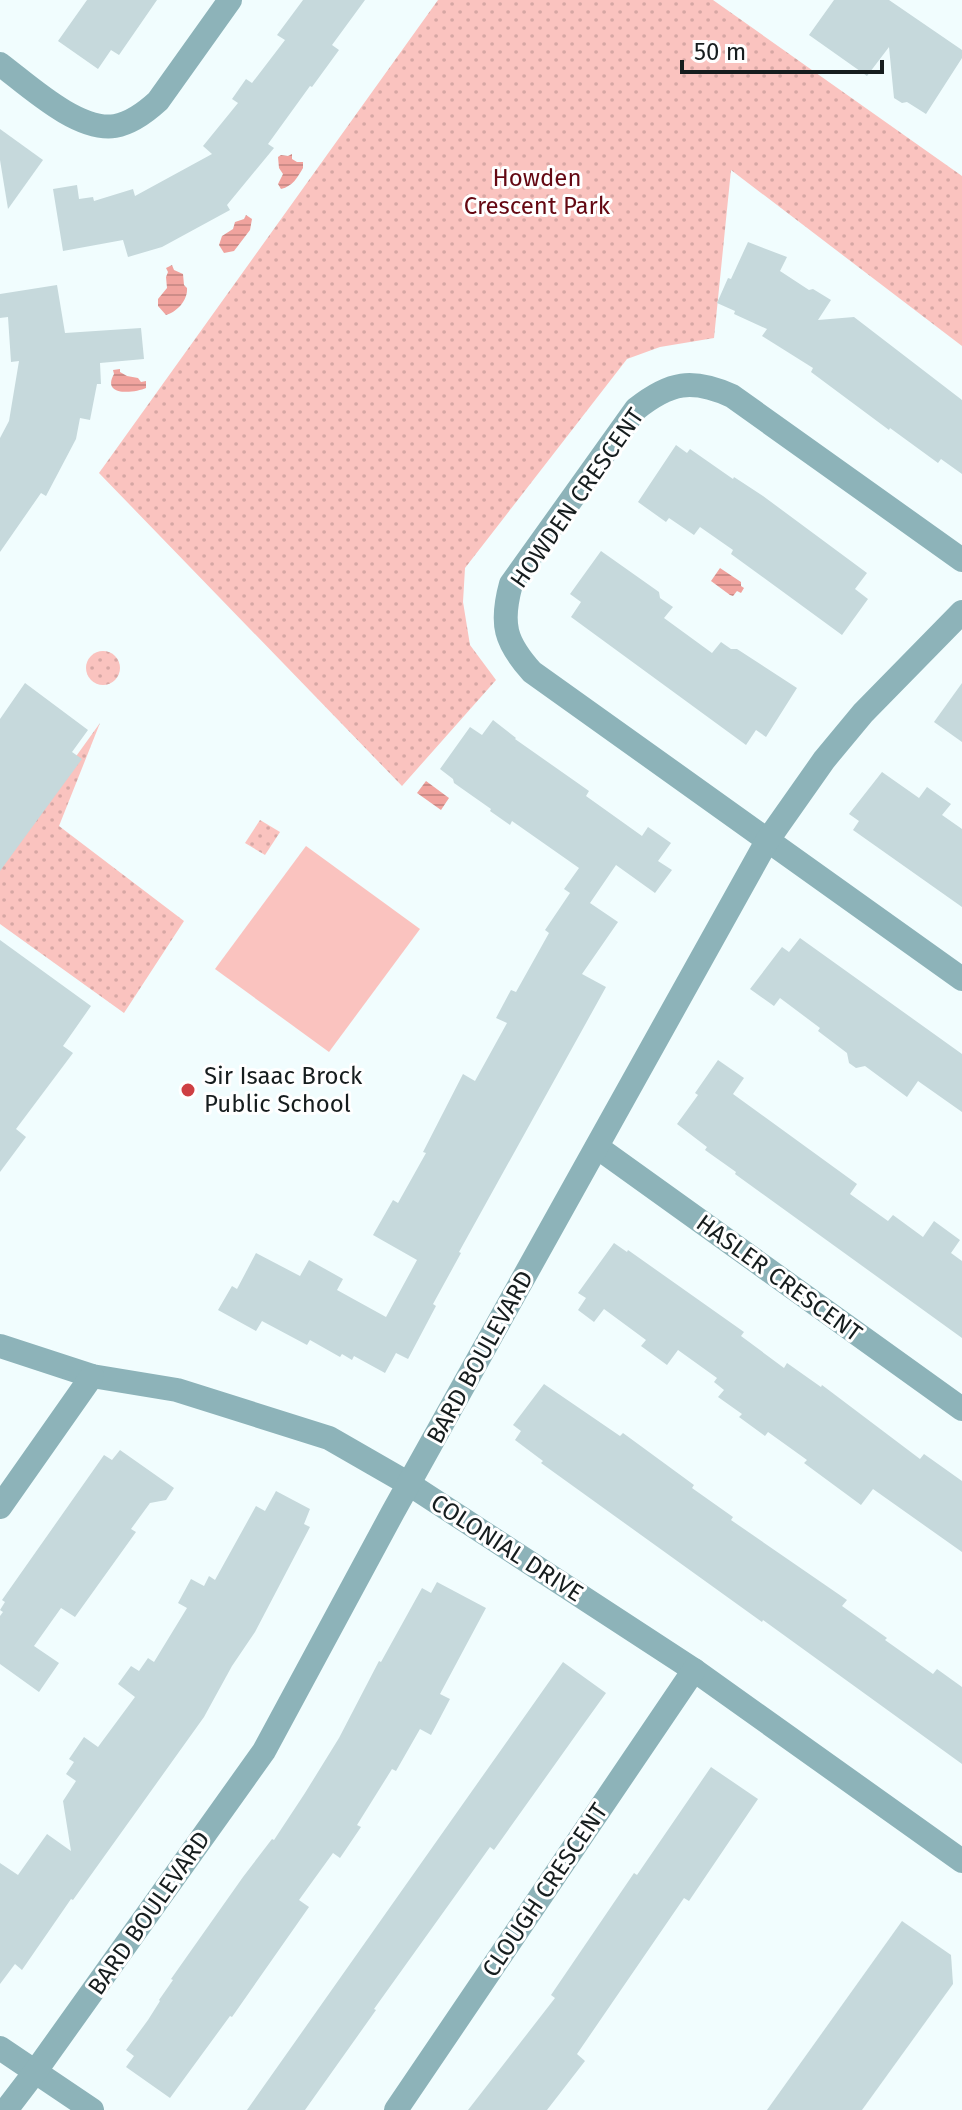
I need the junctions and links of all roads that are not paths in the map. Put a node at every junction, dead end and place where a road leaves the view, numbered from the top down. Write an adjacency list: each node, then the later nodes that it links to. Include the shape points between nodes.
1 (230, 0): 2 (street, via 158,101 144,114 113,126 69,114)
2 (0, 64)
3 (962, 560): 5 (street, HOWDEN CRESCENT, via 732,396 690,384 669,387 636,409 511,584 504,615 509,638 532,672)
4 (962, 612): 5 (street, BARD BOULEVARD, via 863,713)
5 (767, 841): 6 (street); 7 (street, BARD BOULEVARD)
6 (962, 979)
7 (597, 1147): 10 (street, HASLER CRESCENT); 11 (street, BARD BOULEVARD)
8 (0, 1346): 9 (street, COLONIAL DRIVE)
9 (92, 1376): 11 (street, COLONIAL DRIVE, via 177,1390 329,1438); 12 (street)
10 (962, 1409)
11 (409, 1484): 13 (street, COLONIAL DRIVE); 16 (street, BARD BOULEVARD, via 264,1751)
12 (0, 1507)
13 (694, 1670): 14 (street, COLONIAL DRIVE); 19 (street, CLOUGH CRESCENT)
14 (962, 1861)
15 (0, 2048): 16 (street)
16 (35, 2072): 17 (street, BARD BOULEVARD); 18 (street)
17 (6, 2110)
18 (92, 2110)
19 (396, 2110)

